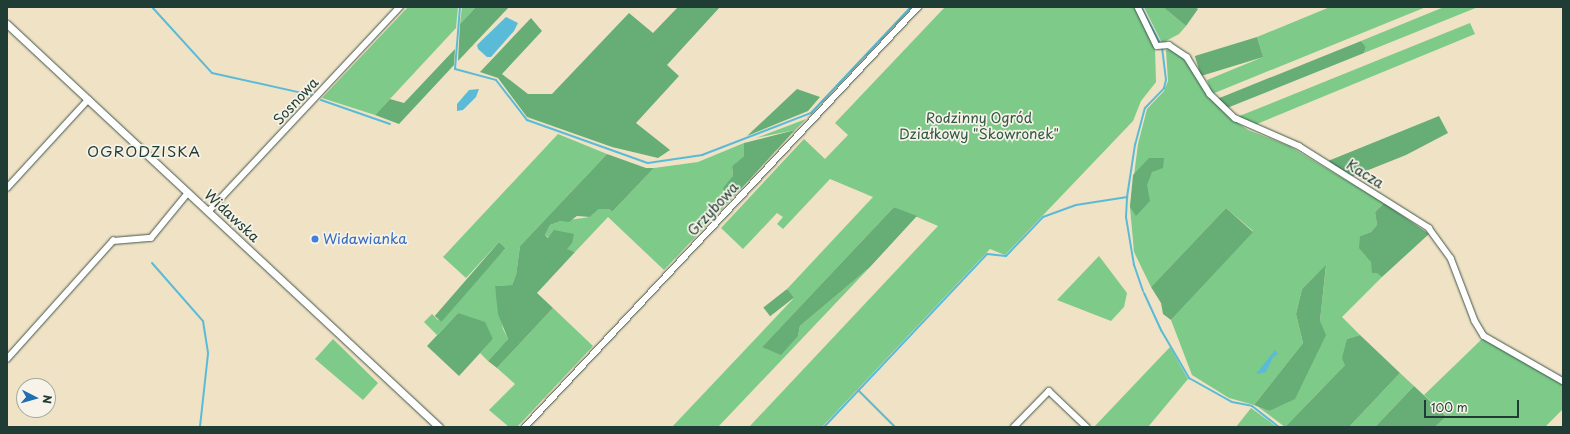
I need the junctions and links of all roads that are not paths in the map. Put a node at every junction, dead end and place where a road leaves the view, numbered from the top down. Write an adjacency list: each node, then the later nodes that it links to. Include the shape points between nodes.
1 (400, 7): 8 (street, Sosnowa)
2 (918, 7): 12 (street, Grzybowa)
3 (1138, 7): 10 (street, Kacza, via 1157,46 1169,46 1187,57 1210,94 1235,118 1299,146 1429,228 1450,258 1475,321 1484,336)
4 (7, 24): 5 (street, Widawska)
5 (88, 100): 6 (street); 7 (street, Widawska)
6 (7, 188)
7 (188, 193): 8 (street, Widawska); 9 (street, via 151,238 113,241)
8 (208, 212): 11 (street, Widawska)
9 (7, 359)
10 (1563, 381)
11 (439, 427)
12 (525, 427)
13 (1014, 427): 14 (street, via 1049,391)
14 (1087, 427)

